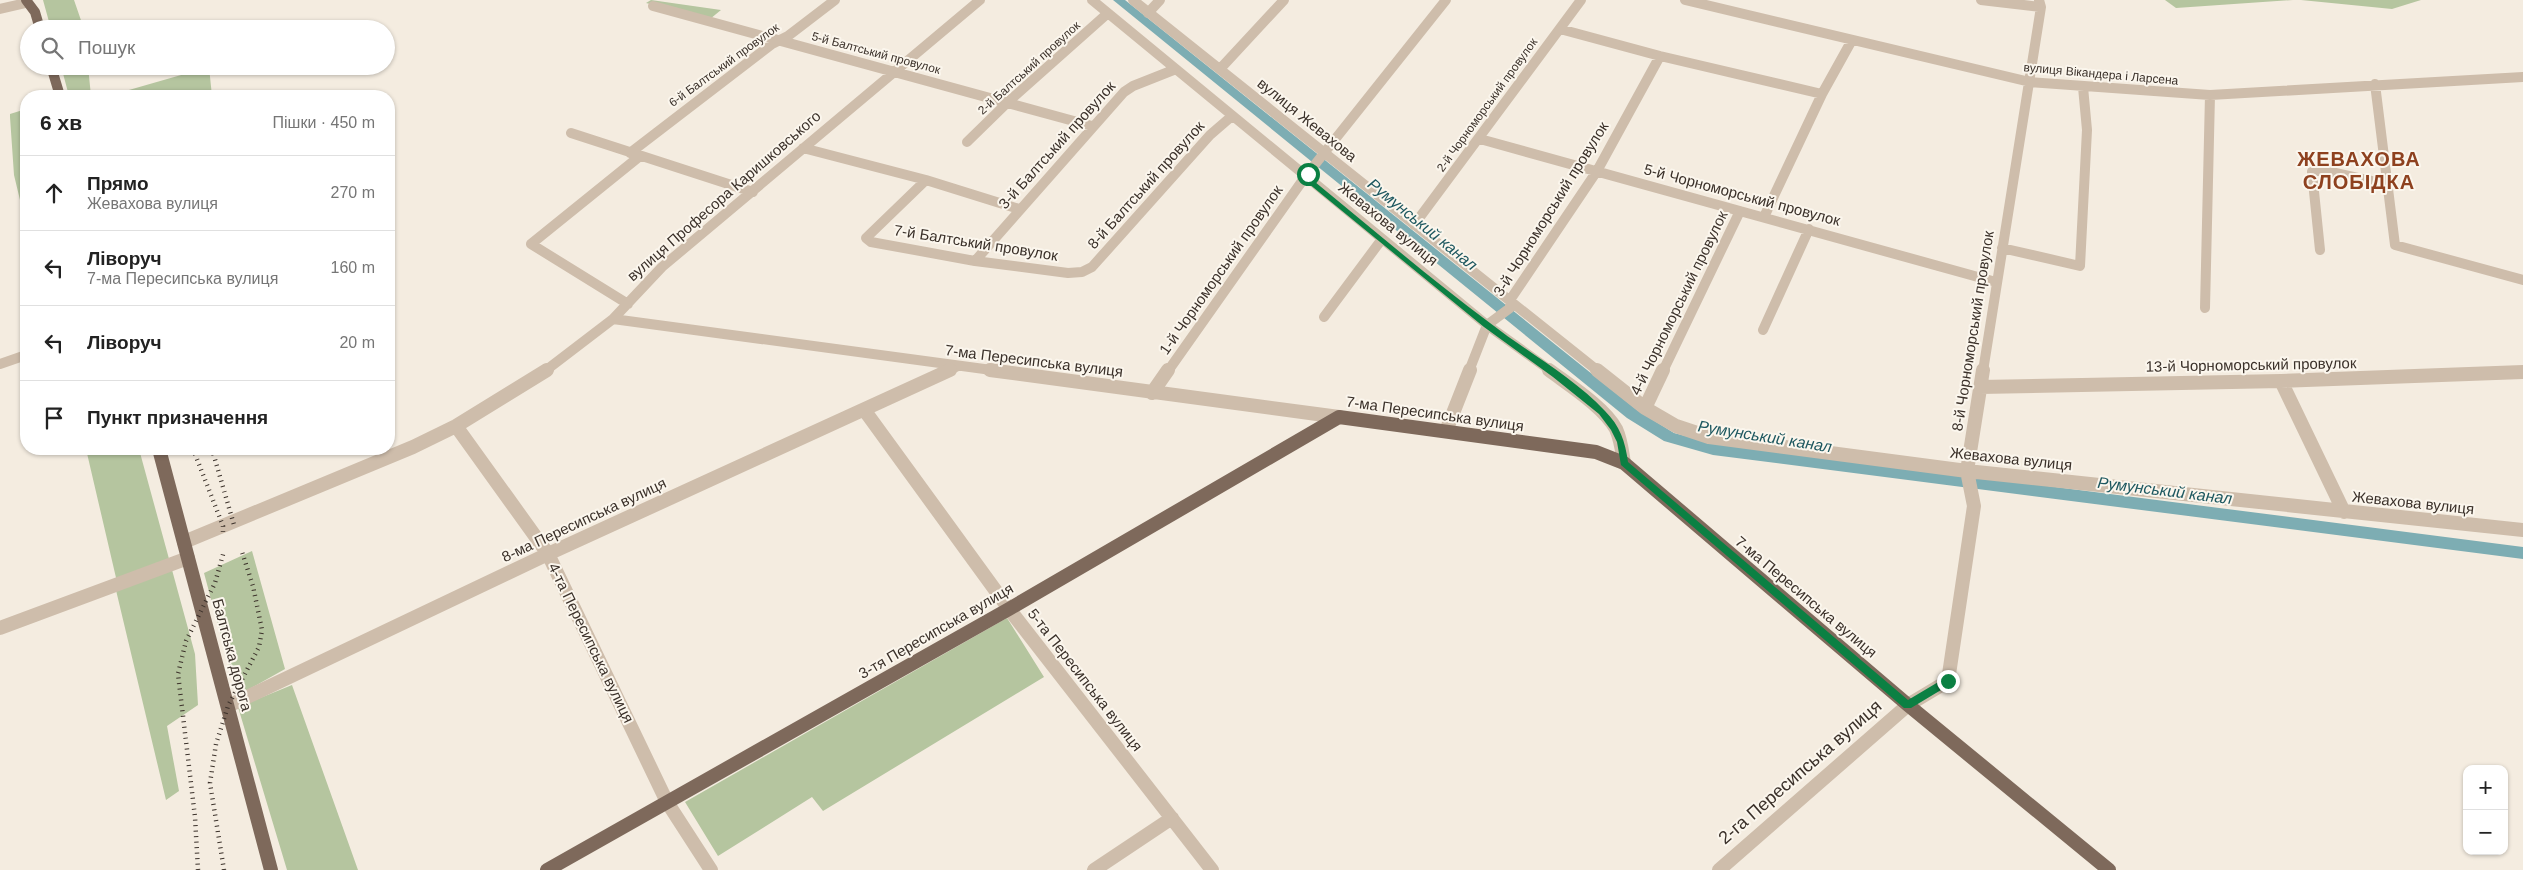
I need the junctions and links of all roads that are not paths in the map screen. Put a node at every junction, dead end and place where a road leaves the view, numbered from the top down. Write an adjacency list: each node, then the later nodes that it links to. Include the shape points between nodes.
1 (834, 0): 19 (street, 6-й Балтський провулок)
2 (980, 0): 24 (street, вулиця Професора Каришковського)
3 (1092, 0): 15 (street, Жевахова вулиця)
4 (1133, 0): 16 (street, вулиця Жевахова)
5 (1160, 0): 16 (street)
6 (1284, 0): 23 (street)
7 (1446, 0): 41 (street, 1-й Чорноморський провулок)
8 (1581, 0): 18 (street, 2-й Чорноморський провулок)
9 (1685, 0): 20 (street, вулиця Вікандера і Ларсена)
10 (1981, 0): 12 (street)
11 (26, 1): 14 (street); 17 (main road, via 36,12)
12 (2040, 3): 27 (street, 8-й Чорноморський провулок)
13 (653, 6): 19 (street, 5-й Балтський провулок)
14 (0, 10)
15 (1108, 13): 22 (street, Жевахова вулиця); 33 (street, 2-й Балтський провулок)
16 (1148, 13): 23 (street, вулиця Жевахова)
17 (38, 20)
18 (1560, 29): 21 (street); 37 (street, 2-й Чорноморський провулок)
19 (779, 40): 24 (street, 5-й Балтський провулок); 40 (street, 6-й Балтський провулок)
20 (1852, 40): 27 (street, вулиця Вікандера і Ларсена); 31 (street)
21 (1660, 56): 31 (street); 42 (street, 3-й Чорноморський провулок)
22 (1176, 69): 34 (street, Жевахова вулиця); 35 (street, 3-й Балтський провулок, via 1124,92)
23 (1220, 69): 41 (street, вулиця Жевахова)
24 (894, 71): 33 (street, 5-й Балтський провулок); 39 (street, вулиця Професора Каришковського)
25 (54, 75): 30 (main road)
26 (2523, 77): 28 (street, вулиця Вікандера і Ларсена)
27 (2030, 82): 29 (street, вулиця Вікандера і Ларсена); 53 (street, 8-й Чорноморський провулок)
28 (2375, 84): 32 (street, вулиця Вікандера і Ларсена); 45 (street)
29 (2083, 87): 32 (street, вулиця Вікандера і Ларсена); 53 (street, via 2087,130 2080,266)
30 (58, 90)
31 (1822, 94): 49 (street)
32 (2210, 95): 61 (street)
33 (1008, 102): 35 (street, 5-й Балтський провулок); 38 (street, 2-й Балтський провулок)
34 (1232, 116): 43 (street, Жевахова вулиця); 56 (street, 8-й Балтський провулок, via 1210,136 1092,267)
35 (1092, 126): 47 (street, 3-й Балтський провулок)
36 (570, 133): 40 (street)
37 (1480, 139): 42 (street, 5-й Чорноморський провулок); 50 (street, 2-й Чорноморський провулок)
38 (967, 142)
39 (803, 148): 44 (street); 46 (street, вулиця Професора Каришковського)
40 (635, 154): 46 (street); 59 (street, 6-й Балтський провулок, via 531,244)
41 (1322, 156): 43 (street, 1-й Чорноморський провулок); 50 (street, вулиця Жевахова)
42 (1597, 171): 48 (street, 5-й Чорноморський провулок); 60 (street, 3-й Чорноморський провулок)
43 (1307, 175): 52 (street, Жевахова вулиця); 72 (street, 1-й Чорноморський провулок)
44 (926, 180): 47 (street); 55 (street, 7-й Балтський провулок, via 866,238 870,242)
45 (2389, 184): 54 (street, via 2322,170 2312,172); 57 (street, via 2395,245)
46 (753, 192): 59 (street, вулиця Професора Каришковського, via 662,267)
47 (1020, 209): 55 (street, 3-й Балтський провулок)
48 (1740, 211): 49 (street, 5-й Чорноморський провулок); 73 (street, 4-й Чорноморський провулок)
49 (1764, 217): 51 (street, 5-й Чорноморський провулок)
50 (1414, 225): 60 (street, вулиця Жевахова)
51 (1808, 228): 58 (street, 5-й Чорноморський провулок); 65 (street)
52 (1382, 239): 62 (street); 64 (street, Жевахова вулиця)
53 (2002, 248): 58 (street, 8-й Чорноморський провулок)
54 (2320, 250)
55 (975, 261): 56 (street, 7-й Балтський провулок)
56 (1082, 272)
57 (2523, 280)
58 (1996, 282): 71 (street, 8-й Чорноморський провулок)
59 (628, 304): 63 (street, вулиця Професора Каришковського)
60 (1510, 304): 64 (street, 3-й Чорноморський провулок); 73 (street, вулиця Жевахова)
61 (2205, 308)
62 (1324, 317)
63 (613, 319): 68 (street, 7-ма Пересипська вулиця); 76 (street, вулиця Професора Каришковського, via 547,370)
64 (1489, 324): 78 (street); 82 (street, Жевахова вулиця, via 1602,412 1615,428)
65 (1763, 330)
66 (20, 357): 67 (street)
67 (0, 364)
68 (956, 367): 72 (street, 7-ма Пересипська вулиця); 74 (street, 8-ма Пересипська вулиця)
69 (2523, 372): 70 (street, 13-й Чорноморський провулок)
70 (2281, 381): 71 (street, 13-й Чорноморський провулок); 84 (street)
71 (1980, 387): 83 (street, 8-й Чорноморський провулок)
72 (1152, 393): 75 (street, 7-ма Пересипська вулиця)
73 (1645, 408): 77 (street, вулиця Жевахова)
74 (865, 411): 87 (street, 8-ма Пересипська вулиця); 89 (street, 5-та Пересипська вулиця)
75 (1339, 417): 78 (main road, 7-ма Пересипська вулиця); 89 (main road, 3-тя Пересипська вулиця)
76 (456, 426): 79 (street, вулиця Професора Каришковського); 87 (street, 4-та Пересипська вулиця)
77 (1676, 426): 83 (street, Жевахова вулиця, via 1709,437)
78 (1446, 431): 82 (main road, 7-ма Пересипська вулиця, via 1596,452)
79 (395, 454)
80 (161, 455): 86 (main road, Балтська дорога)
81 (394, 455): 86 (street, вулиця Професора Каришковського)
82 (1624, 463): 91 (main road, 7-ма Пересипська вулиця)
83 (1967, 471): 84 (street, Жевахова вулиця); 91 (street, 8-й Чорноморський провулок, via 1974,506 1948,681)
84 (2344, 512): 85 (street, Жевахова вулиця)
85 (2523, 530)
86 (184, 542): 88 (main road, Балтська дорога)
87 (548, 554): 92 (street, 8-ма Пересипська вулиця); 93 (street, 4-та Пересипська вулиця)
88 (188, 558): 90 (street); 92 (main road, Балтська дорога)
89 (1009, 610): 93 (main road, 3-тя Пересипська вулиця); 94 (street, 5-та Пересипська вулиця)
90 (0, 628)
91 (1908, 705): 100 (street, 2-га Пересипська вулиця); 101 (main road, 7-ма Пересипська вулиця)
92 (228, 706): 95 (main road, Балтська дорога)
93 (667, 802): 96 (main road, 3-тя Пересипська вулиця); 97 (street, 4-та Пересипська вулиця)
94 (1172, 818): 98 (street); 99 (street, 5-та Пересипська вулиця)
95 (271, 870)
96 (548, 870)
97 (711, 870)
98 (1094, 870)
99 (1212, 870)
100 (1719, 870)
101 (2109, 870)

